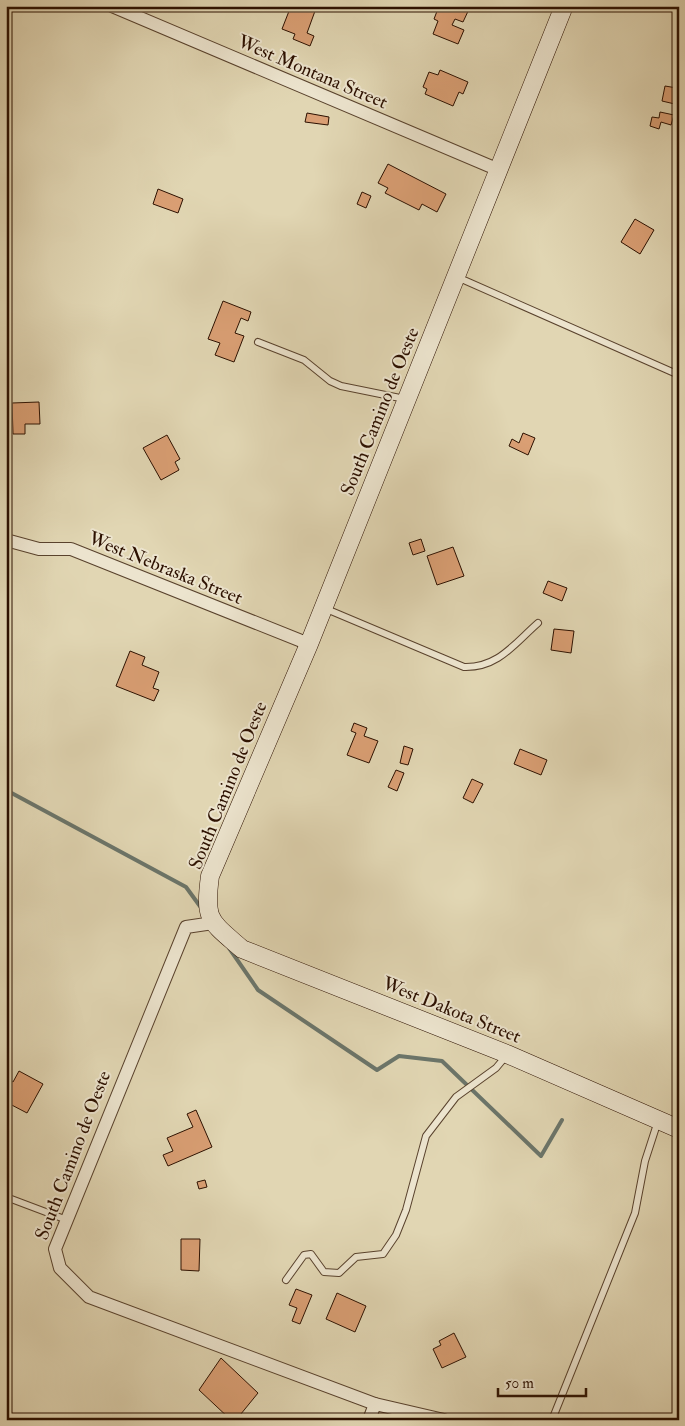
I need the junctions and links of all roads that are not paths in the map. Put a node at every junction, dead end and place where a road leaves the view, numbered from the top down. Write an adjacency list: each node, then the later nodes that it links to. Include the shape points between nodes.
1 (112, 6): 3 (street, West Montana Street)
2 (564, 6): 3 (street, South Camino de Oeste)
3 (499, 170): 4 (street, South Camino de Oeste)
4 (455, 276): 6 (lane); 7 (street, South Camino de Oeste)
5 (258, 342): 7 (lane, via 304,360 341,386)
6 (679, 374)
7 (406, 400): 9 (street, South Camino de Oeste)
8 (6, 540): 11 (street, West Nebraska Street, via 39,549 71,548)
9 (323, 608): 10 (lane, via 464,668 495,662); 11 (street, South Camino de Oeste)
10 (538, 622)
11 (309, 644): 12 (street, South Camino de Oeste, via 210,876 206,902)
12 (213, 923): 13 (street, West Dakota Street, via 242,949); 17 (street, South Camino de Oeste, via 186,927)
13 (507, 1054): 14 (street, West Dakota Street); 18 (lane, via 496,1068 456,1096 426,1136 406,1210 396,1235 383,1254 356,1257 339,1273 324,1272 311,1254 304,1254)
14 (658, 1121): 15 (street, West Dakota Street); 22 (lane, via 644,1161 635,1213)
15 (679, 1129)
16 (6, 1197): 17 (lane)
17 (67, 1220): 19 (street, South Camino de Oeste, via 55,1249 60,1268 89,1297)
18 (286, 1280)
19 (375, 1404): 20 (street); 21 (street, South Camino de Oeste)
20 (369, 1420)
21 (444, 1420)
22 (552, 1420)

